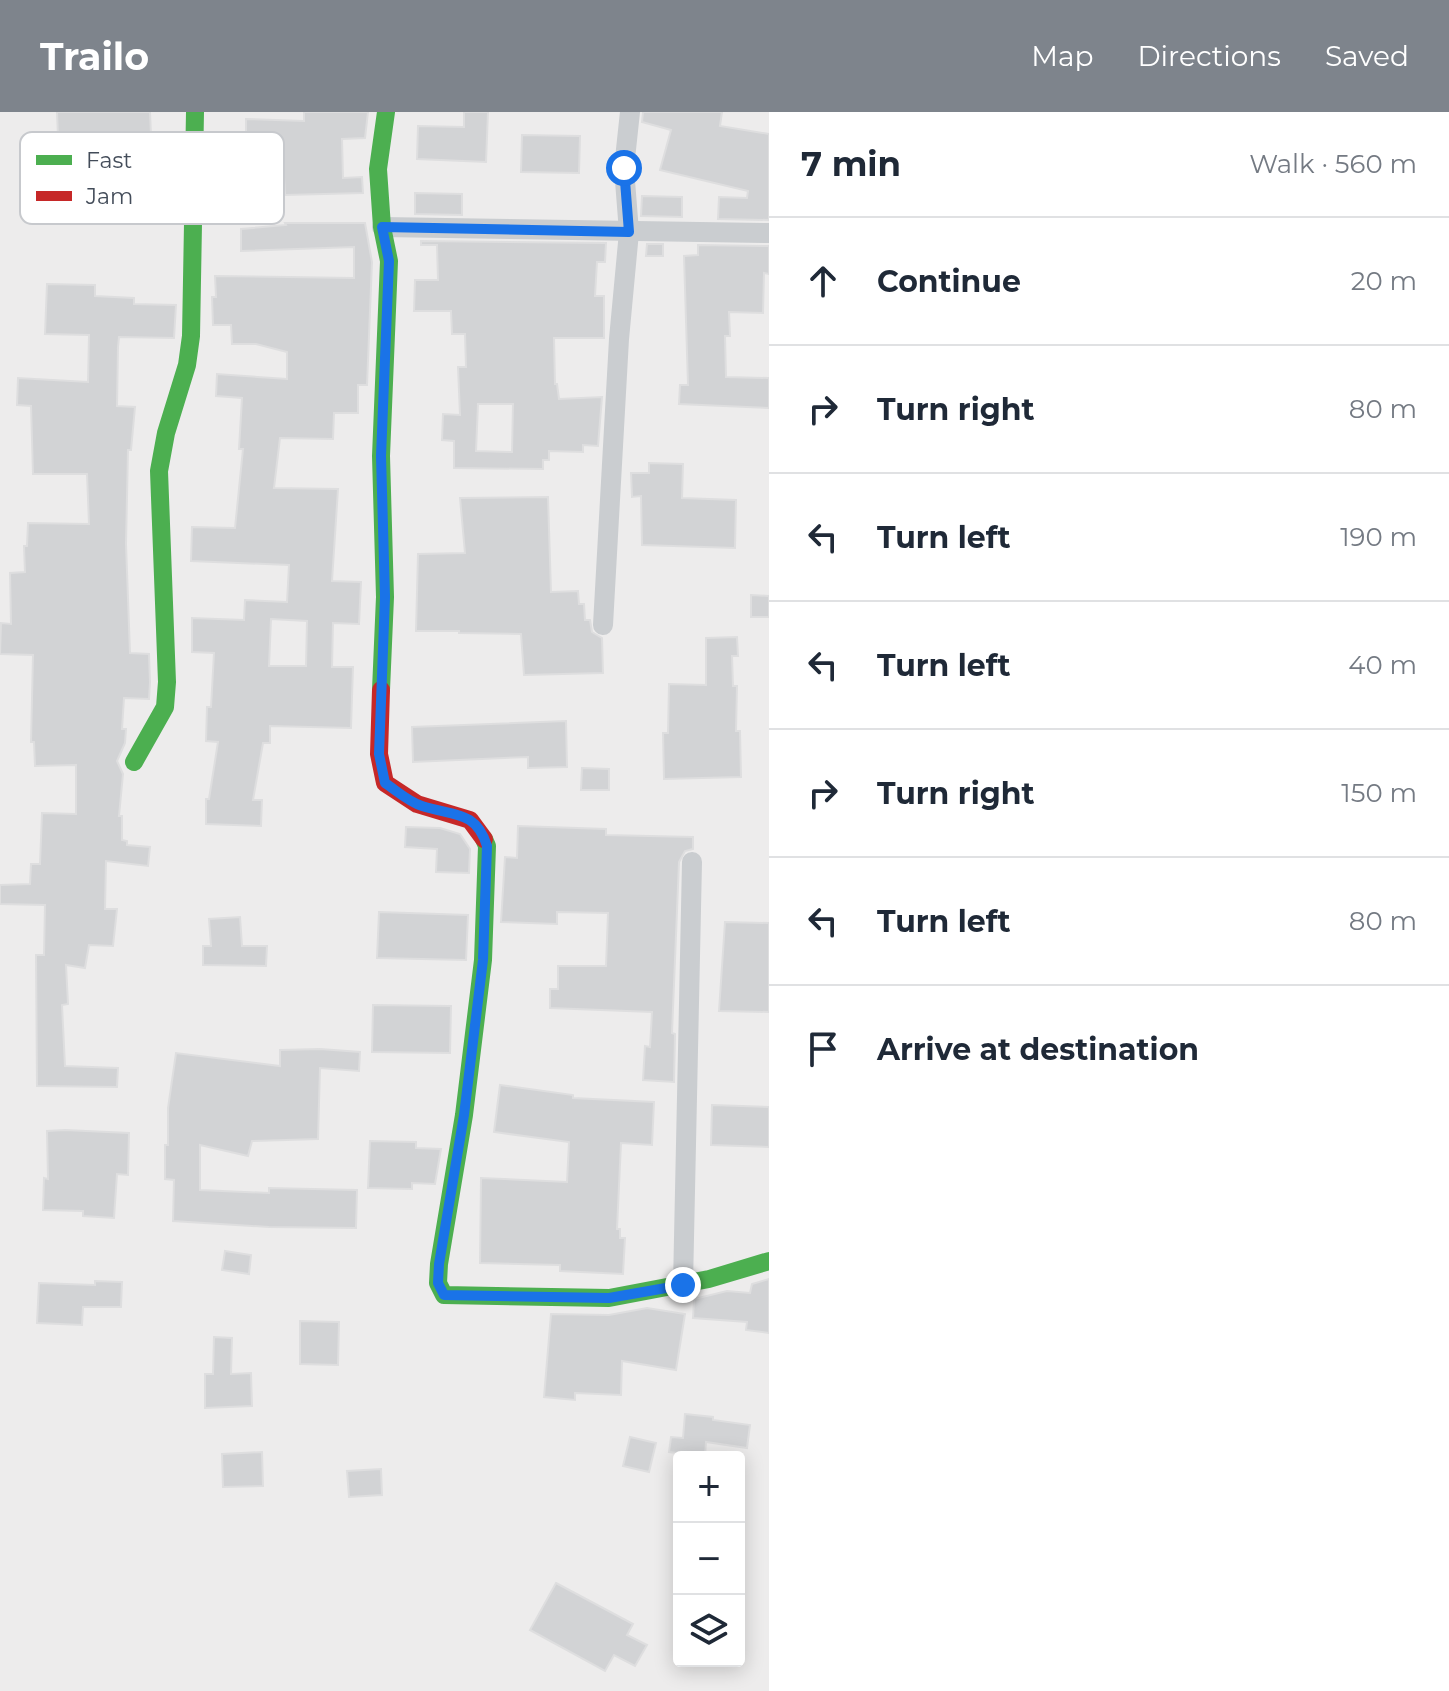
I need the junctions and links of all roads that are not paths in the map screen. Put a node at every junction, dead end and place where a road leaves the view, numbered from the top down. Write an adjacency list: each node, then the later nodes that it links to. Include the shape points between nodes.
1 (195, 112): 4 (street)
2 (386, 112): 6 (street, via 378,169)
3 (630, 112): 7 (street, via 624,168)
4 (195, 132)
5 (194, 224): 10 (street, via 191,346 161,445 159,471 165,707)
6 (382, 227): 7 (street); 13 (street, via 389,261 381,456 385,597 379,754 385,783 419,805 462,816 482,829 487,846 483,960 438,1283 444,1295 549,1299 609,1298)
7 (629, 232): 8 (street); 9 (street)
8 (769, 233)
9 (603, 625)
10 (134, 762)
11 (692, 862): 13 (street)
12 (769, 1261): 13 (street)
13 (683, 1285)

